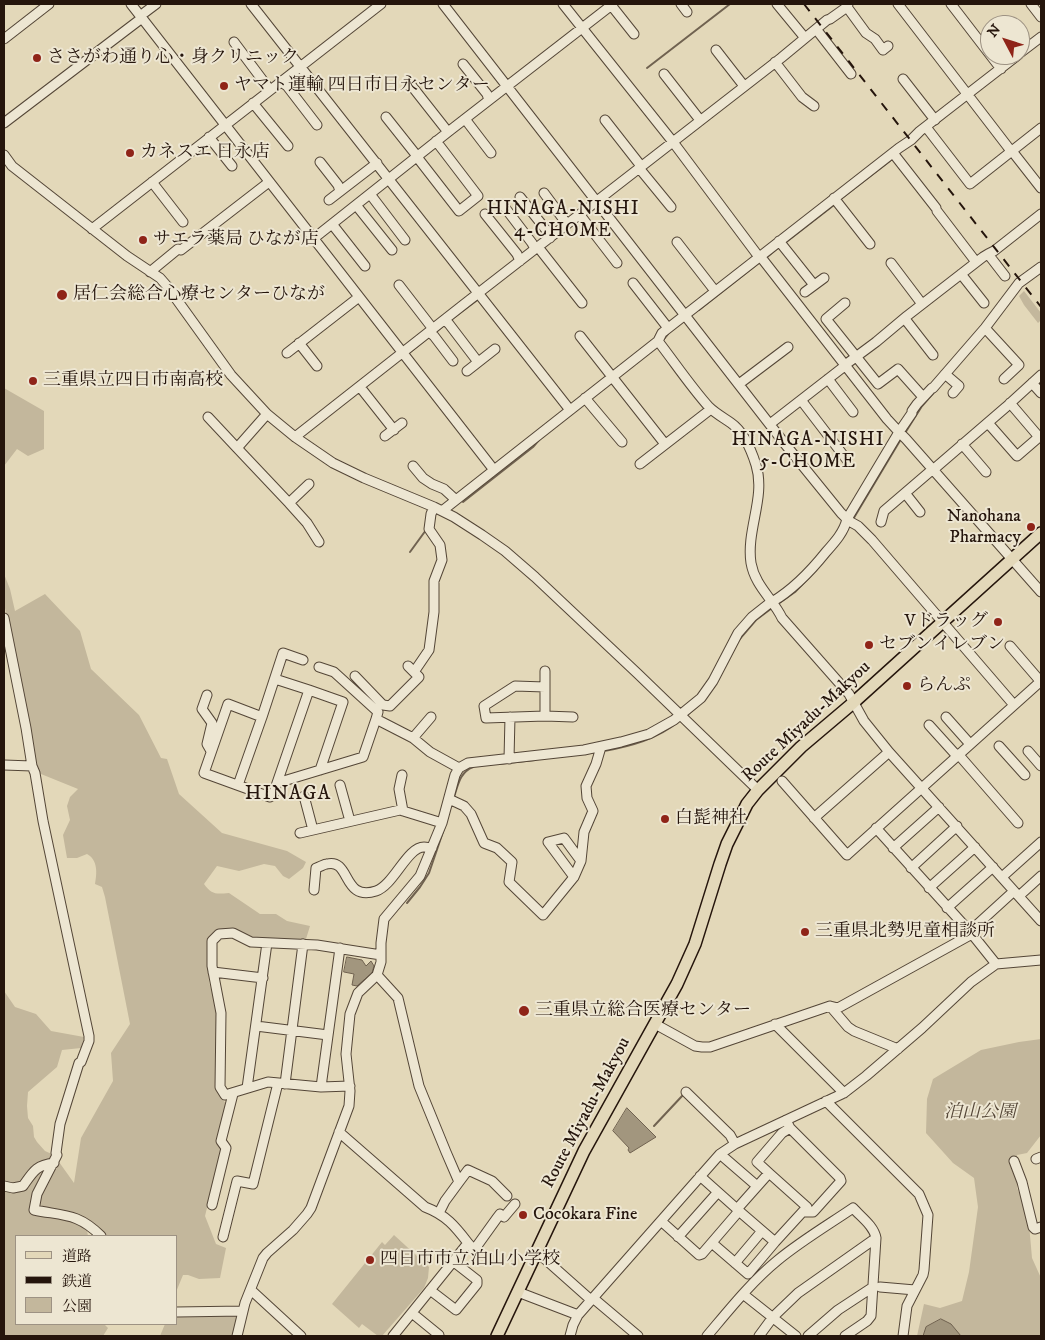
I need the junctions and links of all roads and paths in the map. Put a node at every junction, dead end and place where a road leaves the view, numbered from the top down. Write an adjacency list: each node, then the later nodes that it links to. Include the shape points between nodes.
1 (49, 4): 23 (street)
2 (131, 4): 16 (street)
3 (156, 4): 16 (street)
4 (252, 4): 31 (street)
5 (381, 4): 31 (street)
6 (443, 4): 38 (street)
7 (563, 4): 18 (street)
8 (612, 4): 18 (street); 20 (street)
9 (680, 4): 15 (street)
10 (777, 4): 22 (street)
11 (898, 4): 41 (street)
12 (951, 4): 32 (street)
13 (1031, 4): 17 (street)
14 (847, 5): 19 (street); 25 (street, via 866,33 883,50)
15 (687, 12)
16 (141, 17): 50 (street); 51 (street)
17 (1041, 17)
18 (582, 28): 38 (street); 58 (street)
19 (816, 29): 22 (street); 34 (street)
20 (634, 34)
21 (1041, 37): 26 (street)
22 (805, 38): 28 (street)
23 (4, 39)
24 (234, 42): 40 (street)
25 (888, 46)
26 (1030, 46)
27 (716, 50): 39 (street)
28 (775, 62): 39 (street); 44 (street, via 802,97)
29 (463, 64): 42 (street)
30 (1005, 65): 32 (street)
31 (301, 66): 36 (street); 66 (street)
32 (1000, 69): 41 (street)
33 (664, 74): 48 (street)
34 (851, 74)
35 (903, 79): 49 (street)
36 (281, 82): 40 (street); 52 (street)
37 (411, 85): 55 (street)
38 (507, 86): 42 (street); 79 (street)
39 (744, 86): 48 (street)
40 (270, 90): 43 (street)
41 (967, 94): 49 (street); 60 (street)
42 (489, 100): 46 (street)
43 (253, 103): 51 (street); 59 (street)
44 (814, 106)
45 (386, 117): 64 (street)
46 (465, 119): 55 (street); 61 (street)
47 (604, 120): 68 (street)
48 (700, 120): 58 (street)
49 (935, 120): 53 (street)
50 (4, 123)
51 (225, 125): 56 (street); 71 (street)
52 (317, 125)
53 (926, 127): 60 (street, via 970,184); 62 (street)
54 (1041, 128): 60 (street)
55 (448, 132): 57 (street)
56 (209, 137): 67 (street); 70 (street)
57 (436, 141): 64 (street); 64 (street, via 478,196 459,211)
58 (673, 142): 68 (street); 99 (street)
59 (288, 146)
60 (1012, 151): 72 (street)
61 (491, 153)
62 (892, 153): 77 (street); 102 (street)
63 (4, 155): 89 (street, via 12,166)
64 (417, 156): 69 (street)
65 (320, 162): 73 (street)
66 (377, 163): 69 (street); 73 (street)
67 (232, 166)
68 (640, 167): 79 (street); 82 (street)
69 (389, 178): 75 (street); 115 (street)
70 (152, 182): 86 (street); 89 (street)
71 (269, 182): 91 (street); 106 (street)
72 (1041, 188)
73 (340, 191): 78 (street)
74 (544, 193): 88 (street)
75 (370, 194): 80 (street); 92 (street)
76 (520, 197): 90 (street)
77 (834, 198): 93 (street); 95 (street)
78 (328, 200)
79 (597, 201): 85 (street); 121 (street)
80 (356, 205): 87 (street); 97 (street)
81 (503, 205): 96 (street)
82 (671, 207)
83 (485, 214): 100 (street)
84 (1041, 214): 98 (street)
85 (580, 215): 88 (street); 101 (street)
86 (183, 222)
87 (332, 224): 91 (street); 104 (street)
88 (567, 224): 90 (street)
89 (92, 229): 106 (street)
90 (550, 238): 96 (street)
91 (313, 239): 116 (street)
92 (406, 240)
93 (779, 241): 99 (street); 112 (street)
94 (677, 242): 113 (street)
95 (870, 244)
96 (536, 248): 100 (street); 117 (street)
97 (392, 250)
98 (988, 254): 102 (street); 108 (street)
99 (759, 256): 113 (street); 138 (street)
100 (520, 261): 115 (street)
101 (617, 262)
102 (976, 262): 107 (street)
103 (890, 263): 120 (street)
104 (365, 266)
105 (1041, 267): 125 (street, via 1019,283)
106 (150, 272): 158 (street, via 167,286 231,375)
107 (961, 274): 119 (street); 120 (street)
108 (1005, 276)
109 (824, 278): 112 (street)
110 (633, 283): 124 (street)
111 (398, 285): 126 (street)
112 (814, 285): 114 (street)
113 (715, 291): 121 (street)
114 (805, 292)
115 (478, 293): 123 (street); 156 (street)
116 (359, 298): 129 (street); 133 (street)
117 (582, 303)
118 (845, 303): 135 (street, via 826,319)
119 (984, 303)
120 (922, 304): 122 (street)
121 (685, 315): 124 (street); 147 (street)
122 (905, 319): 134 (street); 135 (street)
123 (445, 320): 126 (street); 137 (street)
124 (668, 328): 128 (street)
125 (986, 329): 143 (street); 145 (street, via 1019,366)
126 (431, 331): 133 (street); 136 (street)
127 (580, 336): 142 (street)
128 (658, 341): 142 (street); 155 (street)
129 (300, 344): 132 (street); 139 (street)
130 (788, 347): 147 (street)
131 (495, 349): 137 (street)
132 (287, 353)
133 (402, 353): 148 (street); 175 (street)
134 (933, 355)
135 (856, 356): 138 (street); 151 (street, via 878,384 898,369)
136 (453, 361)
137 (478, 362): 140 (street)
138 (846, 365): 144 (street); 164 (street)
139 (317, 366)
140 (466, 371)
141 (1041, 374): 146 (street)
142 (612, 376): 152 (street); 168 (street)
143 (947, 376): 149 (street, via 959,386); 151 (street)
144 (828, 379): 153 (street); 157 (street)
145 (1004, 379)
146 (1032, 383): 150 (street); 154 (street)
147 (739, 384): 162 (street)
148 (360, 387): 163 (street); 166 (street)
149 (953, 393)
150 (1041, 393)
151 (923, 397): 164 (street)
152 (585, 398): 156 (street); 167 (street)
153 (801, 400): 162 (street); 171 (street)
154 (1010, 403): 160 (street); 160 (street, via 1039,437 1017,456)
155 (711, 409): 168 (street); 189 (street, via 740,431 756,463 759,486 750,537 751,563 760,587)
156 (570, 410): 175 (street)
157 (853, 412)
158 (267, 414): 166 (street); 170 (street)
159 (208, 417): 170 (street)
160 (988, 422): 169 (street)
161 (402, 423): 163 (street)
162 (770, 424): 183 (street)
163 (394, 430): 165 (street)
164 (902, 435): 174 (street); 183 (street)
165 (385, 436)
166 (295, 437): 181 (street, via 333,463)
167 (622, 442)
168 (665, 444): 172 (street)
169 (962, 444): 174 (street); 176 (street)
170 (237, 448): 180 (street)
171 (847, 460)
172 (640, 464)
173 (413, 466): 179 (street, via 424,478)
174 (934, 469): 178 (street); 187 (street)
175 (494, 470): 179 (street)
176 (986, 472)
177 (309, 484): 180 (street)
178 (905, 493): 182 (street); 184 (street, via 884,511)
179 (456, 500): 181 (street)
180 (289, 503): 186 (street)
181 (438, 509): 204 (street, via 430,514 429,528 440,545 442,560 434,581 429,650 411,669 419,677 390,706 383,705); 210 (street, via 482,534 514,558)
182 (920, 512)
183 (850, 521): 189 (street, via 810,573); 191 (street, via 872,540)
184 (881, 522)
185 (1041, 534): 187 (main road, Route Miyadu-Makyou)
186 (319, 542)
187 (1012, 559): 188 (street); 191 (main road, Route Miyadu-Makyou)
188 (1041, 592)
189 (773, 604): 202 (street, via 849,694); 210 (street, via 752,617 738,633 713,681)
190 (4, 618): 223 (street)
191 (942, 622): 202 (main road, Route Miyadu-Makyou); 203 (street)
192 (1010, 646): 198 (street)
193 (303, 660): 197 (street, via 283,653)
194 (319, 667): 204 (street, via 334,672)
195 (545, 671): 199 (street)
196 (355, 676): 204 (street)
197 (275, 679): 200 (street); 206 (street)
198 (1041, 682): 203 (street)
199 (545, 687): 205 (street); 208 (street, via 515,686 484,706 486,718)
200 (309, 690): 226 (street, via 344,702); 230 (street)
201 (207, 695): 217 (street, via 202,709 212,722 207,744)
202 (853, 703): 219 (street); 234 (main road, Route Miyadu-Makyou, via 801,747)
203 (1014, 705): 214 (street)
204 (378, 711): 213 (street); 226 (street, via 363,757)
205 (545, 716): 208 (street); 209 (street)
206 (262, 717): 217 (street, via 228,704); 231 (street)
207 (431, 717): 213 (street)
208 (510, 717): 221 (street)
209 (573, 717)
210 (684, 717): 216 (street, via 649,734); 234 (street)
211 (946, 717): 214 (street)
212 (929, 725): 220 (street)
213 (413, 738): 225 (street)
214 (970, 744): 220 (street)
215 (999, 746): 228 (street)
216 (600, 750): 221 (street); 251 (street, via 586,786 593,811 584,832)
217 (212, 751): 231 (street, via 204,773)
218 (1028, 751): 224 (street)
219 (889, 752): 233 (street); 239 (street)
220 (959, 756): 233 (street); 242 (street)
221 (509, 759): 225 (street, via 468,763)
222 (4, 765): 223 (street)
223 (32, 766): 292 (street, via 89,1036 60,1124)
224 (1041, 766)
225 (459, 768): 236 (street)
226 (320, 770): 230 (street)
227 (402, 775): 238 (street, via 399,790)
228 (1025, 775)
229 (782, 781): 239 (street)
230 (277, 783): 231 (street, via 270,797)
231 (238, 785)
232 (340, 785): 240 (street)
233 (921, 787): 237 (street); 244 (street)
234 (758, 790): 273 (main road, Route Miyadu-Makyou, via 746,804 727,844 695,944)
235 (304, 796): 245 (street)
236 (452, 800): 241 (street); 255 (street, via 471,814 484,843 497,848 512,862 509,882 543,915)
237 (939, 807): 243 (street); 250 (street)
238 (402, 811): 240 (street); 241 (street)
239 (814, 818): 244 (street, via 847,855)
240 (350, 821): 245 (street)
241 (442, 823): 249 (street)
242 (1018, 823)
243 (957, 826): 248 (street); 253 (street)
244 (876, 828): 250 (street)
245 (313, 830): 246 (street)
246 (300, 833)
247 (1041, 842): 256 (street)
248 (975, 846): 252 (street); 257 (street)
249 (432, 848): 258 (street, via 415,850 383,888 360,892 352,887 342,868 334,863 316,868); 266 (street, via 420,876 384,920)
250 (893, 848): 253 (street)
251 (581, 861): 255 (street); 255 (street, via 564,838 548,842)
252 (993, 867): 256 (street); 260 (street)
253 (911, 868): 257 (street)
254 (1041, 876): 259 (street)
255 (574, 877)
256 (1002, 877): 259 (street)
257 (929, 888): 260 (street)
258 (314, 890)
259 (1016, 894): 261 (street); 262 (street)
260 (947, 908): 262 (street)
261 (1039, 915)
262 (970, 933): 268 (street); 272 (street, via 838,1008)
263 (267, 943): 264 (street); 269 (street, via 251,942 233,933 219,934 212,942); 271 (street)
264 (303, 944): 265 (street); 276 (street)
265 (340, 948): 266 (street); 277 (street)
266 (381, 955): 270 (street)
267 (1041, 960): 268 (street)
268 (996, 964): 278 (street)
269 (212, 972): 271 (street); 285 (street, via 221,1013 220,1087 225,1095)
270 (377, 975): 280 (street, via 358,993 350,1014 346,1054); 295 (street, via 398,998 419,1086)
271 (263, 978): 275 (street)
272 (830, 1006): 274 (street); 278 (street, via 854,1031)
273 (656, 1024): 274 (street, via 690,1044 710,1047); 315 (main road, Route Miyadu-Makyou, via 584,1151)
274 (775, 1024): 284 (street)
275 (256, 1026): 276 (street); 282 (street)
276 (292, 1031): 277 (street); 279 (street)
277 (328, 1035): 281 (street)
278 (898, 1049): 284 (street)
279 (282, 1083): 281 (street); 282 (street, via 268,1082); 309 (street, via 253,1184 237,1181)
280 (350, 1086): 281 (street); 288 (street, via 349,1106)
281 (321, 1087)
282 (247, 1088): 285 (street)
283 (686, 1092): 289 (street, via 730,1135)
284 (844, 1093): 286 (street)
285 (233, 1094): 301 (street, via 221,1141 226,1148)
286 (826, 1102): 287 (street); 321 (street, via 919,1194 928,1215 924,1270)
287 (788, 1124): 289 (street); 293 (street, via 757,1162); 303 (street, via 841,1181 813,1212)
288 (339, 1132): 304 (street, via 425,1207); 319 (street, via 311,1208 263,1258)
289 (735, 1144): 290 (street)
290 (720, 1154): 294 (street); 297 (street)
291 (1014, 1160): 306 (street, via 1033,1227)
292 (54, 1162): 296 (street, via 38,1167 23,1186); 308 (street, via 37,1194 34,1210 80,1220)
293 (769, 1173): 297 (street); 303 (street, via 807,1207)
294 (700, 1176): 298 (street); 305 (street)
295 (460, 1182): 299 (street, via 468,1170 492,1181); 304 (street)
296 (4, 1186)
297 (757, 1186): 302 (street)
298 (718, 1192): 302 (street); 310 (street)
299 (507, 1196)
300 (514, 1204): 313 (street, via 504,1217 500,1214 474,1250)
301 (212, 1205)
302 (738, 1210): 307 (street); 314 (street)
303 (803, 1212): 312 (street)
304 (439, 1213): 313 (street)
305 (661, 1221): 310 (street); 324 (street)
306 (1041, 1227)
307 (762, 1231): 312 (street); 317 (street)
308 (100, 1235)
309 (223, 1237)
310 (678, 1237): 314 (street, via 699,1256)
311 (876, 1238): 318 (street); 323 (street, via 853,1208 778,1260); 329 (street, via 807,1286)
312 (775, 1242): 317 (street, via 748,1274)
313 (468, 1243): 316 (street)
314 (712, 1243): 317 (street)
315 (537, 1252): 322 (main road, Route Miyadu-Makyou); 324 (street)
316 (454, 1262): 320 (street); 320 (street, via 477,1280 456,1310)
317 (735, 1263)
318 (876, 1287): 321 (street); 340 (street, via 838,1310); 341 (street, via 871,1316)
319 (251, 1290): 325 (street); 332 (street)
320 (430, 1290): 327 (street)
321 (915, 1290): 342 (street, via 907,1306)
322 (518, 1292): 328 (street); 334 (main road, Route Miyadu-Makyou)
323 (743, 1294): 329 (street); 337 (street)
324 (592, 1299): 328 (street); 336 (street)
325 (243, 1311): 326 (street); 331 (street)
326 (178, 1312)
327 (412, 1313): 330 (street); 333 (street)
328 (578, 1315): 335 (street)
329 (773, 1317): 338 (street); 339 (street)
330 (439, 1334)
331 (237, 1336)
332 (301, 1336)
333 (393, 1336)
334 (497, 1336)
335 (570, 1336)
336 (638, 1336)
337 (707, 1336)
338 (759, 1336)
339 (796, 1336)
340 (808, 1336)
341 (844, 1336)
342 (903, 1336)

